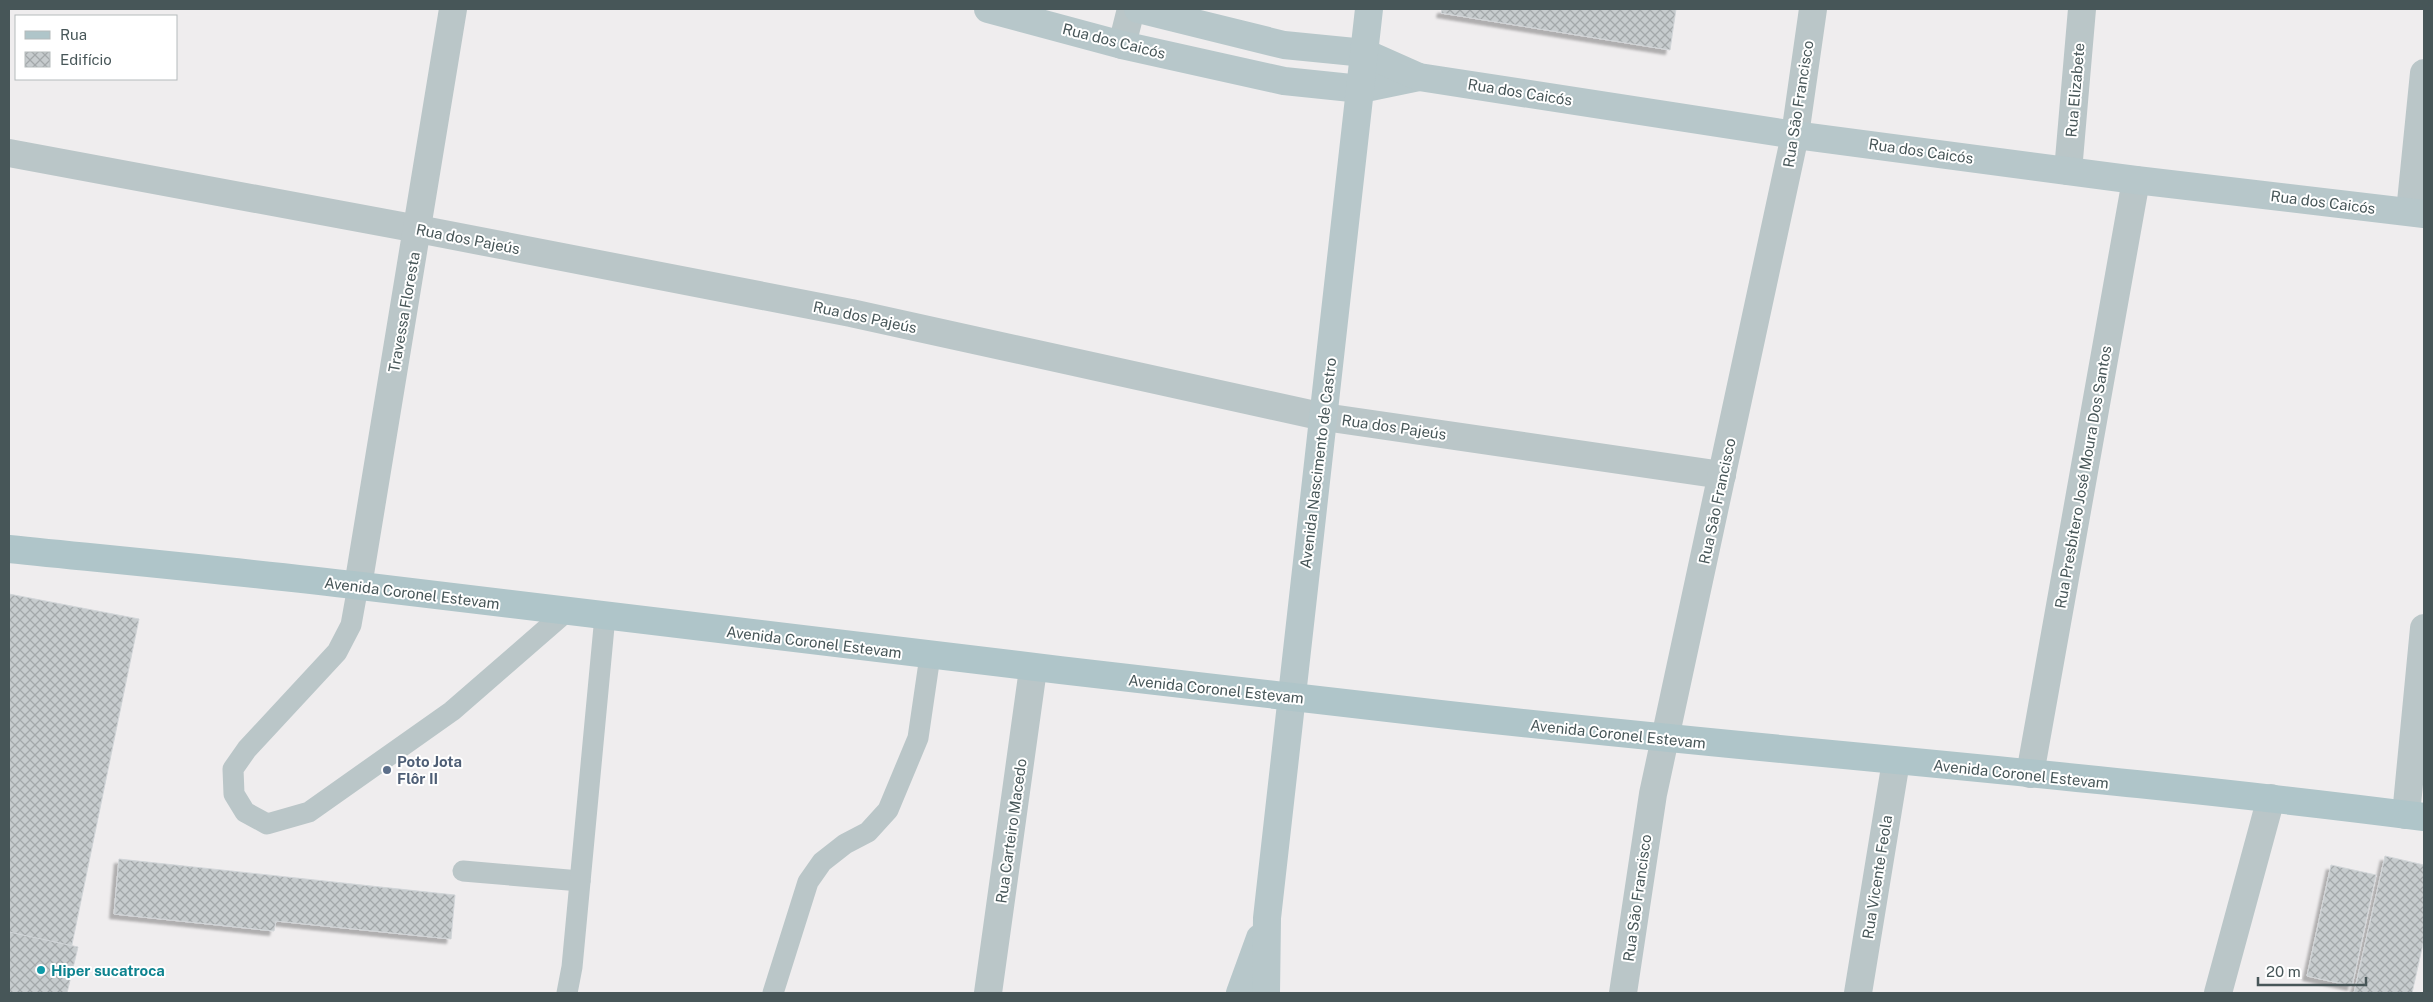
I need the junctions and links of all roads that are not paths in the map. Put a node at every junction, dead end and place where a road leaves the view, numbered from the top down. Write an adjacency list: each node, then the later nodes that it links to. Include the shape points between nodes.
1 (453, 9): 18 (street, Travessa Floresta)
2 (988, 9): 8 (street, Rua dos Caicós)
3 (1131, 9): 8 (street)
4 (1138, 9): 9 (street, Rua dos Caicós, via 1284,45)
5 (1370, 9): 9 (street, Avenida Nascimento de Castro)
6 (1813, 9): 13 (street, Rua São Francisco)
7 (2082, 9): 15 (street, Rua Elizabete)
8 (1122, 45): 12 (street, Rua dos Caicós, via 1284,81)
9 (1365, 53): 11 (street, Rua dos Caicós); 12 (street, Avenida Nascimento de Castro)
10 (2424, 73): 17 (street)
11 (1419, 77): 12 (street, Rua dos Caicós); 13 (street, Rua dos Caicós)
12 (1361, 89): 19 (street, Avenida Nascimento de Castro)
13 (1795, 135): 15 (street, Rua dos Caicós); 20 (street, Rua São Francisco)
14 (9, 154): 18 (street, Rua dos Pajeús)
15 (2068, 171): 16 (street, Rua dos Caicós)
16 (2136, 180): 17 (street, Rua dos Caicós); 31 (street, Rua Presbítero José Moura Dos Santos)
17 (2417, 213)
18 (418, 229): 19 (street, Rua dos Pajeús, via 851,313); 22 (street, Travessa Floresta)
19 (1324, 417): 20 (street, Rua dos Pajeús); 28 (street, Avenida Nascimento de Castro)
20 (1722, 475): 29 (street, Rua São Francisco)
21 (9, 549): 22 (main road, Avenida Coronel Estevam)
22 (358, 586): 23 (main road, Avenida Coronel Estevam); 23 (lane, via 351,625 337,652 253,742 233,769 234,794 245,812 267,824 309,812 452,711)
23 (567, 611): 24 (main road, Avenida Coronel Estevam)
24 (605, 616): 26 (main road, Avenida Coronel Estevam); 35 (lane)
25 (2424, 628): 33 (street)
26 (930, 656): 27 (main road, Avenida Coronel Estevam); 38 (lane, via 918,738 888,810 868,832 845,844 822,862 808,882)
27 (1033, 669): 28 (main road, Avenida Coronel Estevam); 39 (street, Rua Carteiro Macedo)
28 (1290, 698): 29 (main road, Avenida Coronel Estevam); 36 (street, Avenida Nascimento de Castro)
29 (1667, 739): 30 (main road, Avenida Coronel Estevam); 42 (street, Rua São Francisco, via 1644,844)
30 (1896, 761): 31 (main road, Avenida Coronel Estevam); 43 (street, Rua Vicente Feola)
31 (2030, 774): 32 (main road, Avenida Coronel Estevam)
32 (2271, 798): 33 (main road, Avenida Coronel Estevam); 44 (street)
33 (2415, 816)
34 (463, 871): 35 (lane)
35 (580, 881): 37 (lane)
36 (1267, 918): 40 (street, Avenida Nascimento de Castro); 41 (street, Avenida Nascimento de Castro)
37 (567, 993)
38 (773, 993)
39 (988, 993)
40 (1240, 993)
41 (1266, 993)
42 (1623, 993)
43 (1858, 993)
44 (2218, 993)

